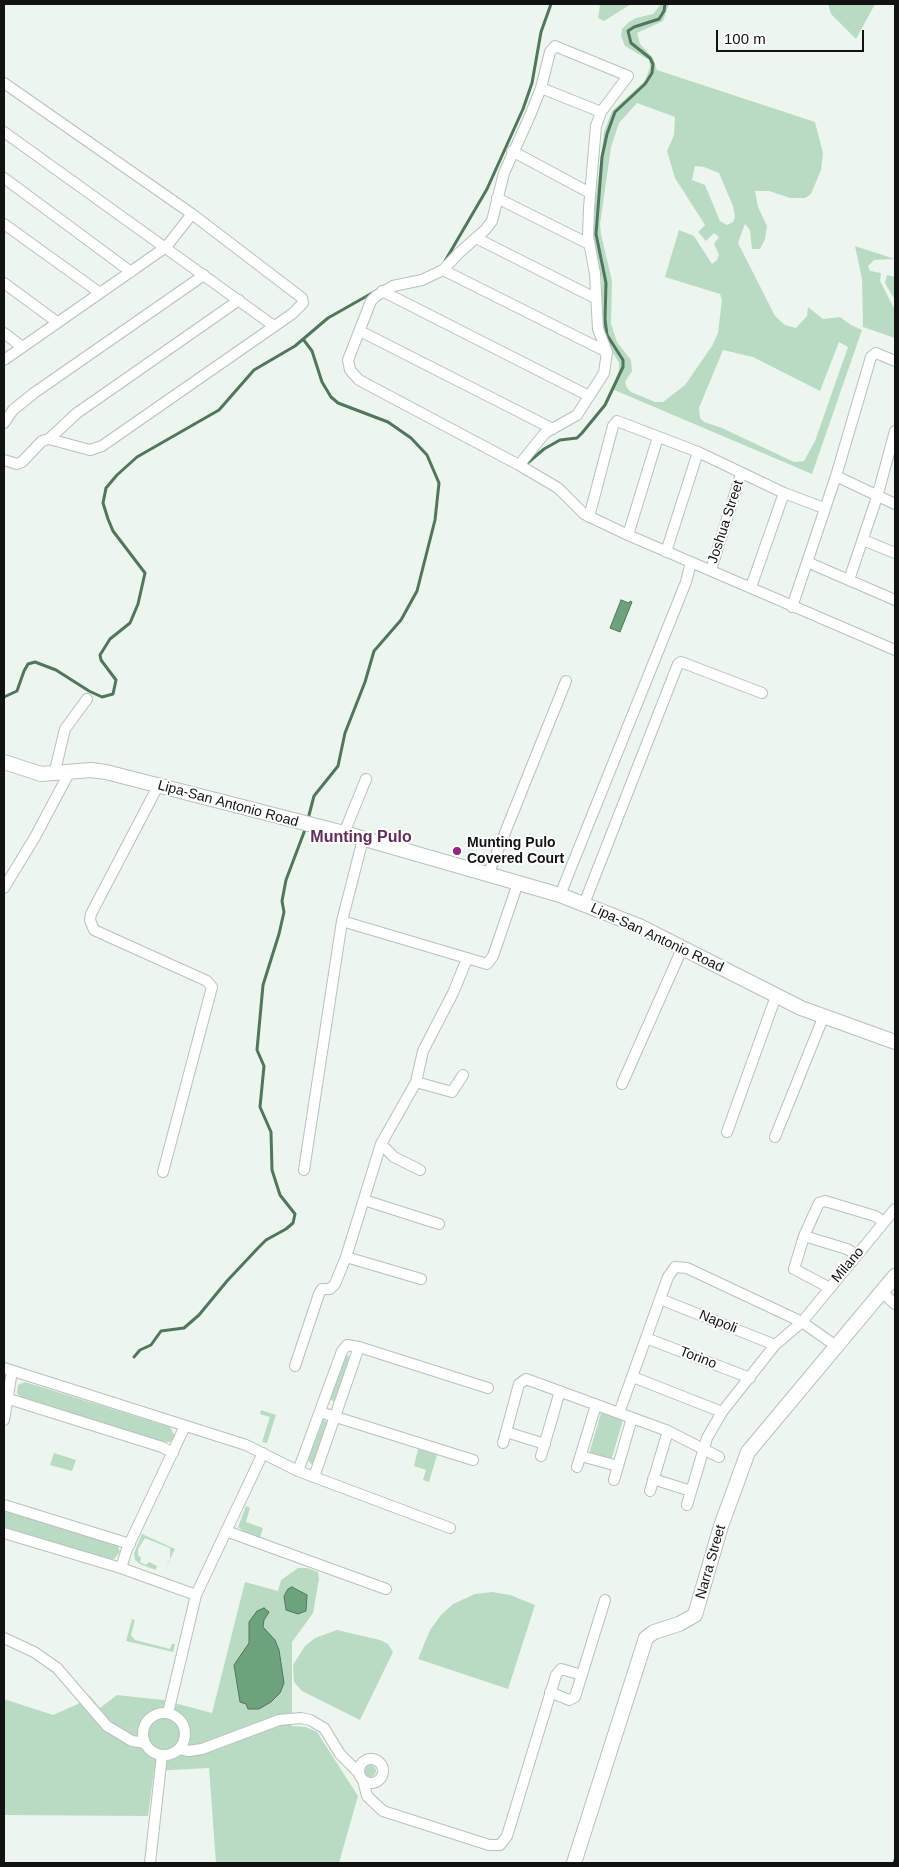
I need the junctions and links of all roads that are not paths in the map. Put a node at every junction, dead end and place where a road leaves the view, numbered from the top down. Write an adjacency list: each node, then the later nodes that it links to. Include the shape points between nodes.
1 (4, 83): 9 (street)
2 (540, 88): 3 (street); 3 (street, via 550,52 555,46 627,74 628,79); 5 (street)
3 (601, 112): 7 (street, via 596,126)
4 (4, 132): 13 (street)
5 (512, 151): 7 (street); 8 (street)
6 (4, 178): 15 (street)
7 (590, 193): 12 (street)
8 (497, 198): 11 (street, via 492,221); 12 (street)
9 (192, 214): 13 (street); 23 (street, via 302,298 299,308)
10 (4, 224): 19 (street)
11 (476, 238): 14 (street); 20 (street)
12 (589, 244): 20 (street)
13 (166, 247): 15 (street); 16 (street)
14 (443, 270): 18 (street, via 422,280); 27 (street)
15 (131, 272): 19 (street)
16 (204, 275): 21 (street); 31 (street, via 34,393 13,410)
17 (4, 283): 22 (street)
18 (382, 291): 24 (street, via 372,301); 30 (street)
19 (100, 293): 22 (street)
20 (595, 298): 27 (street, via 598,329)
21 (239, 300): 23 (street); 35 (street, via 77,413)
22 (57, 322): 26 (street)
23 (274, 326): 35 (street, via 102,446 90,450)
24 (360, 331): 32 (street); 38 (street, via 348,360 353,375)
25 (4, 334): 26 (street)
26 (21, 346): 28 (street)
27 (608, 352): 30 (street, via 604,373)
28 (4, 360)
29 (895, 361): 40 (street, via 872,354)
30 (589, 396): 32 (street, via 577,415)
31 (4, 423)
32 (553, 429): 38 (street, via 536,442)
33 (895, 432): 42 (street)
34 (658, 437): 36 (street); 45 (street, via 616,422); 46 (street)
35 (50, 439): 37 (street, via 42,441 22,462 17,464)
36 (698, 452): 39 (street); 48 (street)
37 (4, 460)
38 (519, 465): 45 (street, via 558,488)
39 (741, 474): 41 (street); 52 (street, Joshua Street)
40 (836, 476): 42 (street); 44 (street)
41 (784, 493): 44 (street); 54 (street)
42 (877, 496): 43 (street); 47 (street)
43 (895, 504)
44 (824, 508): 51 (street)
45 (590, 517): 46 (street)
46 (628, 536): 48 (street)
47 (863, 540): 49 (street); 53 (street)
48 (666, 552): 50 (street)
49 (895, 553)
50 (691, 562): 52 (street); 71 (street, via 686,582)
51 (807, 562): 53 (street); 56 (street)
52 (710, 570): 54 (street)
53 (849, 580): 55 (street)
54 (751, 587): 56 (street)
55 (895, 600)
56 (792, 607): 57 (street)
57 (895, 650)
58 (566, 681): 68 (street)
59 (762, 693): 72 (street, via 681,662 678,664)
60 (87, 699): 63 (street, via 65,729)
61 (4, 762): 63 (main road, Lipa-San Antonio Road, via 31,772)
62 (69, 773): 63 (main road, Lipa-San Antonio Road); 65 (main road, Lipa-San Antonio Road, via 99,771); 70 (street)
63 (54, 775)
64 (366, 779): 66 (street)
65 (158, 786): 66 (main road, Lipa-San Antonio Road); 87 (street, via 90,920 94,930 207,981 212,987)
66 (344, 832): 67 (main road, Lipa-San Antonio Road)
67 (363, 839): 68 (main road, Lipa-San Antonio Road); 73 (street)
68 (488, 875): 69 (main road, Lipa-San Antonio Road)
69 (518, 883): 71 (main road, Lipa-San Antonio Road); 75 (street, via 494,956 487,964)
70 (4, 888)
71 (560, 895): 72 (main road, Lipa-San Antonio Road)
72 (584, 904): 74 (main road, Lipa-San Antonio Road, via 639,926)
73 (342, 921): 75 (street); 85 (street)
74 (682, 949): 76 (main road, Lipa-San Antonio Road); 81 (street)
75 (467, 959): 80 (street, via 423,1050)
76 (776, 996): 77 (main road, Lipa-San Antonio Road); 82 (street)
77 (823, 1018): 78 (main road, Lipa-San Antonio Road); 83 (street)
78 (895, 1042)
79 (463, 1075): 80 (street, via 452,1092)
80 (416, 1082): 84 (street)
81 (622, 1084)
82 (727, 1132)
83 (775, 1138)
84 (381, 1144): 86 (street, via 394,1157); 88 (street)
85 (304, 1170)
86 (420, 1170)
87 (163, 1172)
88 (364, 1200): 91 (street); 94 (street)
89 (895, 1209): 90 (street, Milano)
90 (884, 1222): 92 (street, via 825,1201 815,1207); 93 (street, Milano)
91 (439, 1224)
92 (804, 1236): 93 (street, via 848,1249); 97 (street, via 794,1269)
93 (857, 1255): 97 (street, Milano)
94 (346, 1257): 95 (street); 105 (street, via 336,1284 318,1294)
95 (421, 1279)
96 (891, 1284): 99 (street); 103 (main road, Narra Street)
97 (830, 1288): 100 (street, Milano)
98 (660, 1299): 100 (street, via 671,1271 680,1266); 101 (street); 102 (street, Napoli)
99 (895, 1304)
100 (802, 1322): 102 (street, Milano); 103 (street)
101 (646, 1338): 107 (street); 108 (street, Torino)
102 (776, 1345): 108 (street, Milano)
103 (836, 1346): 157 (main road, Narra Street, via 748,1452 721,1526 696,1615 646,1638)
104 (359, 1347): 109 (street); 113 (street, via 347,1345 342,1351); 116 (street)
105 (296, 1366)
106 (8, 1370): 111 (street); 119 (street)
107 (633, 1377): 114 (street); 115 (street)
108 (750, 1378): 114 (street, Milano)
109 (488, 1388)
110 (560, 1392): 112 (street); 121 (street, via 523,1380 519,1384); 123 (street)
111 (9, 1399): 118 (street); 126 (street)
112 (596, 1405): 115 (street); 128 (street)
113 (320, 1412): 116 (street); 133 (street)
114 (722, 1412): 124 (street, Milano, via 707,1438)
115 (619, 1413): 117 (street)
116 (335, 1417): 130 (street); 134 (street)
117 (632, 1418): 120 (street); 131 (street)
118 (4, 1420)
119 (185, 1426): 125 (street); 126 (street)
120 (668, 1431): 124 (street); 136 (street)
121 (506, 1432): 122 (street); 123 (street)
122 (503, 1443)
123 (544, 1444): 127 (street)
124 (704, 1451): 129 (street); 138 (street, Milano)
125 (263, 1452): 133 (street); 142 (street)
126 (173, 1453): 144 (street)
127 (541, 1456)
128 (581, 1456): 131 (street); 132 (street)
129 (719, 1457)
130 (472, 1460)
131 (618, 1466): 135 (street)
132 (577, 1467)
133 (298, 1471): 134 (street)
134 (314, 1477): 141 (street)
135 (614, 1480)
136 (653, 1480): 137 (street); 138 (street)
137 (650, 1491)
138 (691, 1491): 140 (street, Milano)
139 (4, 1505): 144 (street)
140 (687, 1505)
141 (450, 1528)
142 (226, 1531): 146 (street); 147 (street)
143 (4, 1533): 145 (street)
144 (130, 1544): 145 (street)
145 (121, 1568): 147 (street)
146 (386, 1589)
147 (196, 1595): 152 (street)
148 (605, 1600): 150 (street)
149 (4, 1638): 153 (street, via 34,1652 56,1668 107,1726 132,1741)
150 (582, 1675): 151 (street, via 561,1669); 151 (street, via 573,1699)
151 (550, 1692): 154 (street, via 507,1836 500,1845 489,1846 384,1811 367,1796 361,1776 340,1754 324,1728 310,1720 279,1720 202,1749)
152 (168, 1713): 153 (street, via 161,1712 148,1719 142,1732); 154 (street, via 181,1720 184,1726 185,1740)
153 (145, 1743): 155 (street, via 150,1751)
154 (180, 1749): 155 (street)
155 (162, 1756): 156 (street)
156 (150, 1863)
157 (574, 1863)

